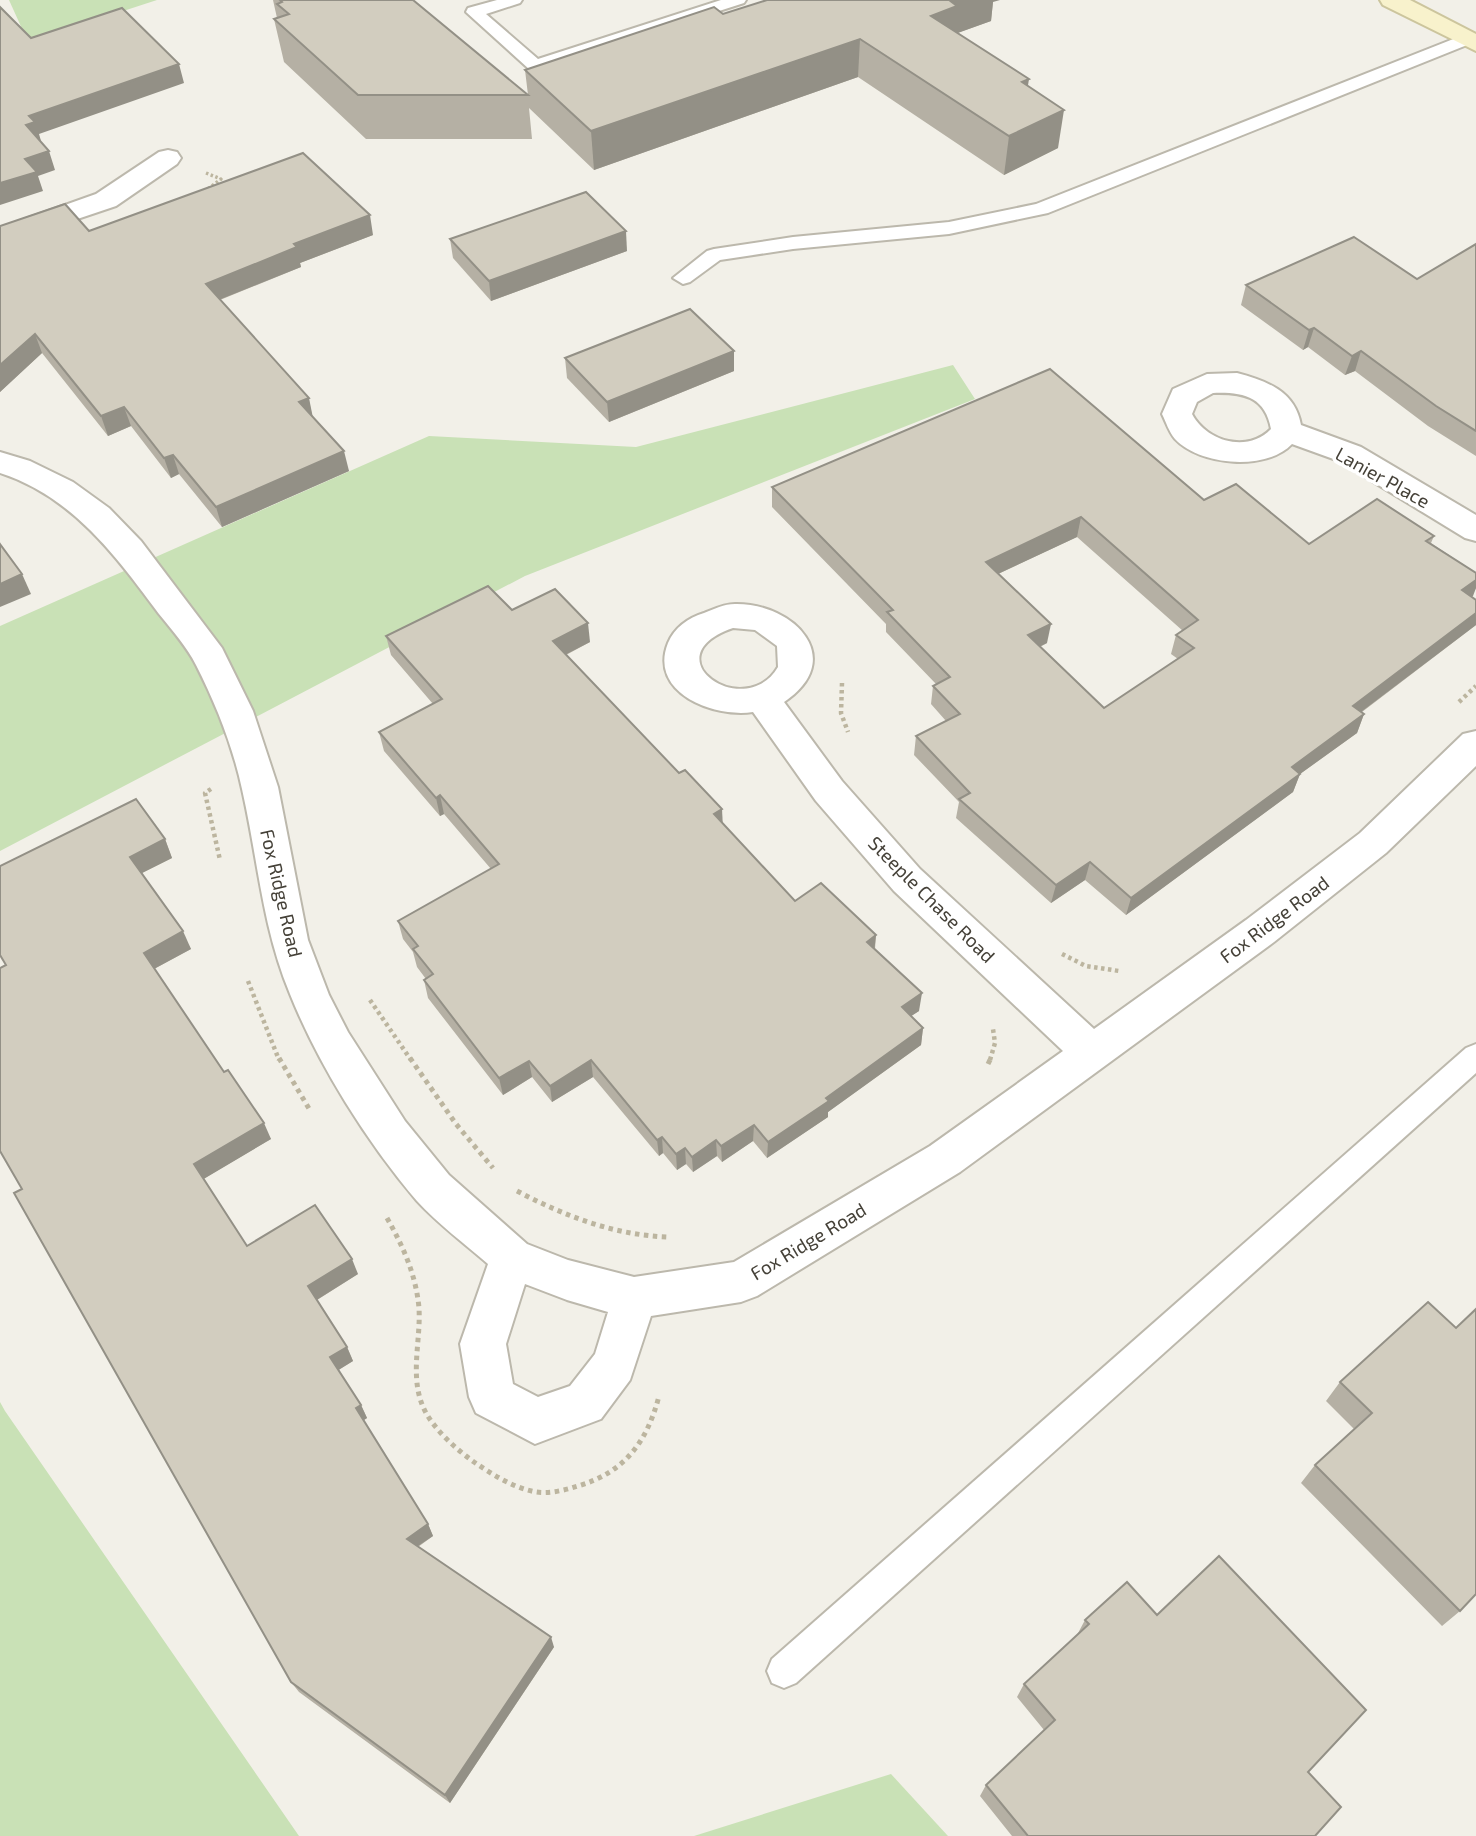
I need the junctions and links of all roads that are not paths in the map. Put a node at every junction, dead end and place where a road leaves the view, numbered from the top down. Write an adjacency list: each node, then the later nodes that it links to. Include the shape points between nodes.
1 (514, 0): 2 (lane, via 474,12 535,65)
2 (738, 0)
3 (1392, 0): 4 (main road)
4 (1471, 42): 7 (lane, via 1041,209 949,228 714,255)
5 (168, 158): 6 (street, via 106,200)
6 (0, 237)
7 (683, 278)
8 (1287, 430): 10 (street, Lanier Place, via 1350,454)
9 (0, 462): 15 (street, Fox Ridge Road, via 62,490 98,516 129,549 210,657 235,711 260,787 289,940 334,1044 390,1135 434,1189)
10 (1476, 530)
11 (762, 698): 13 (street, Steeple Chase Road, via 829,791 907,880)
12 (1476, 744): 13 (street, Fox Ridge Road, via 1373,843)
13 (1092, 1052): 16 (street, Fox Ridge Road, via 945,1159 741,1281)
14 (1476, 1056): 17 (lane)
15 (512, 1258): 16 (street, Fox Ridge Road, via 567,1280); 16 (street, via 483,1344 492,1397 535,1421 585,1403 614,1365)
16 (634, 1298)
17 (784, 1671)

